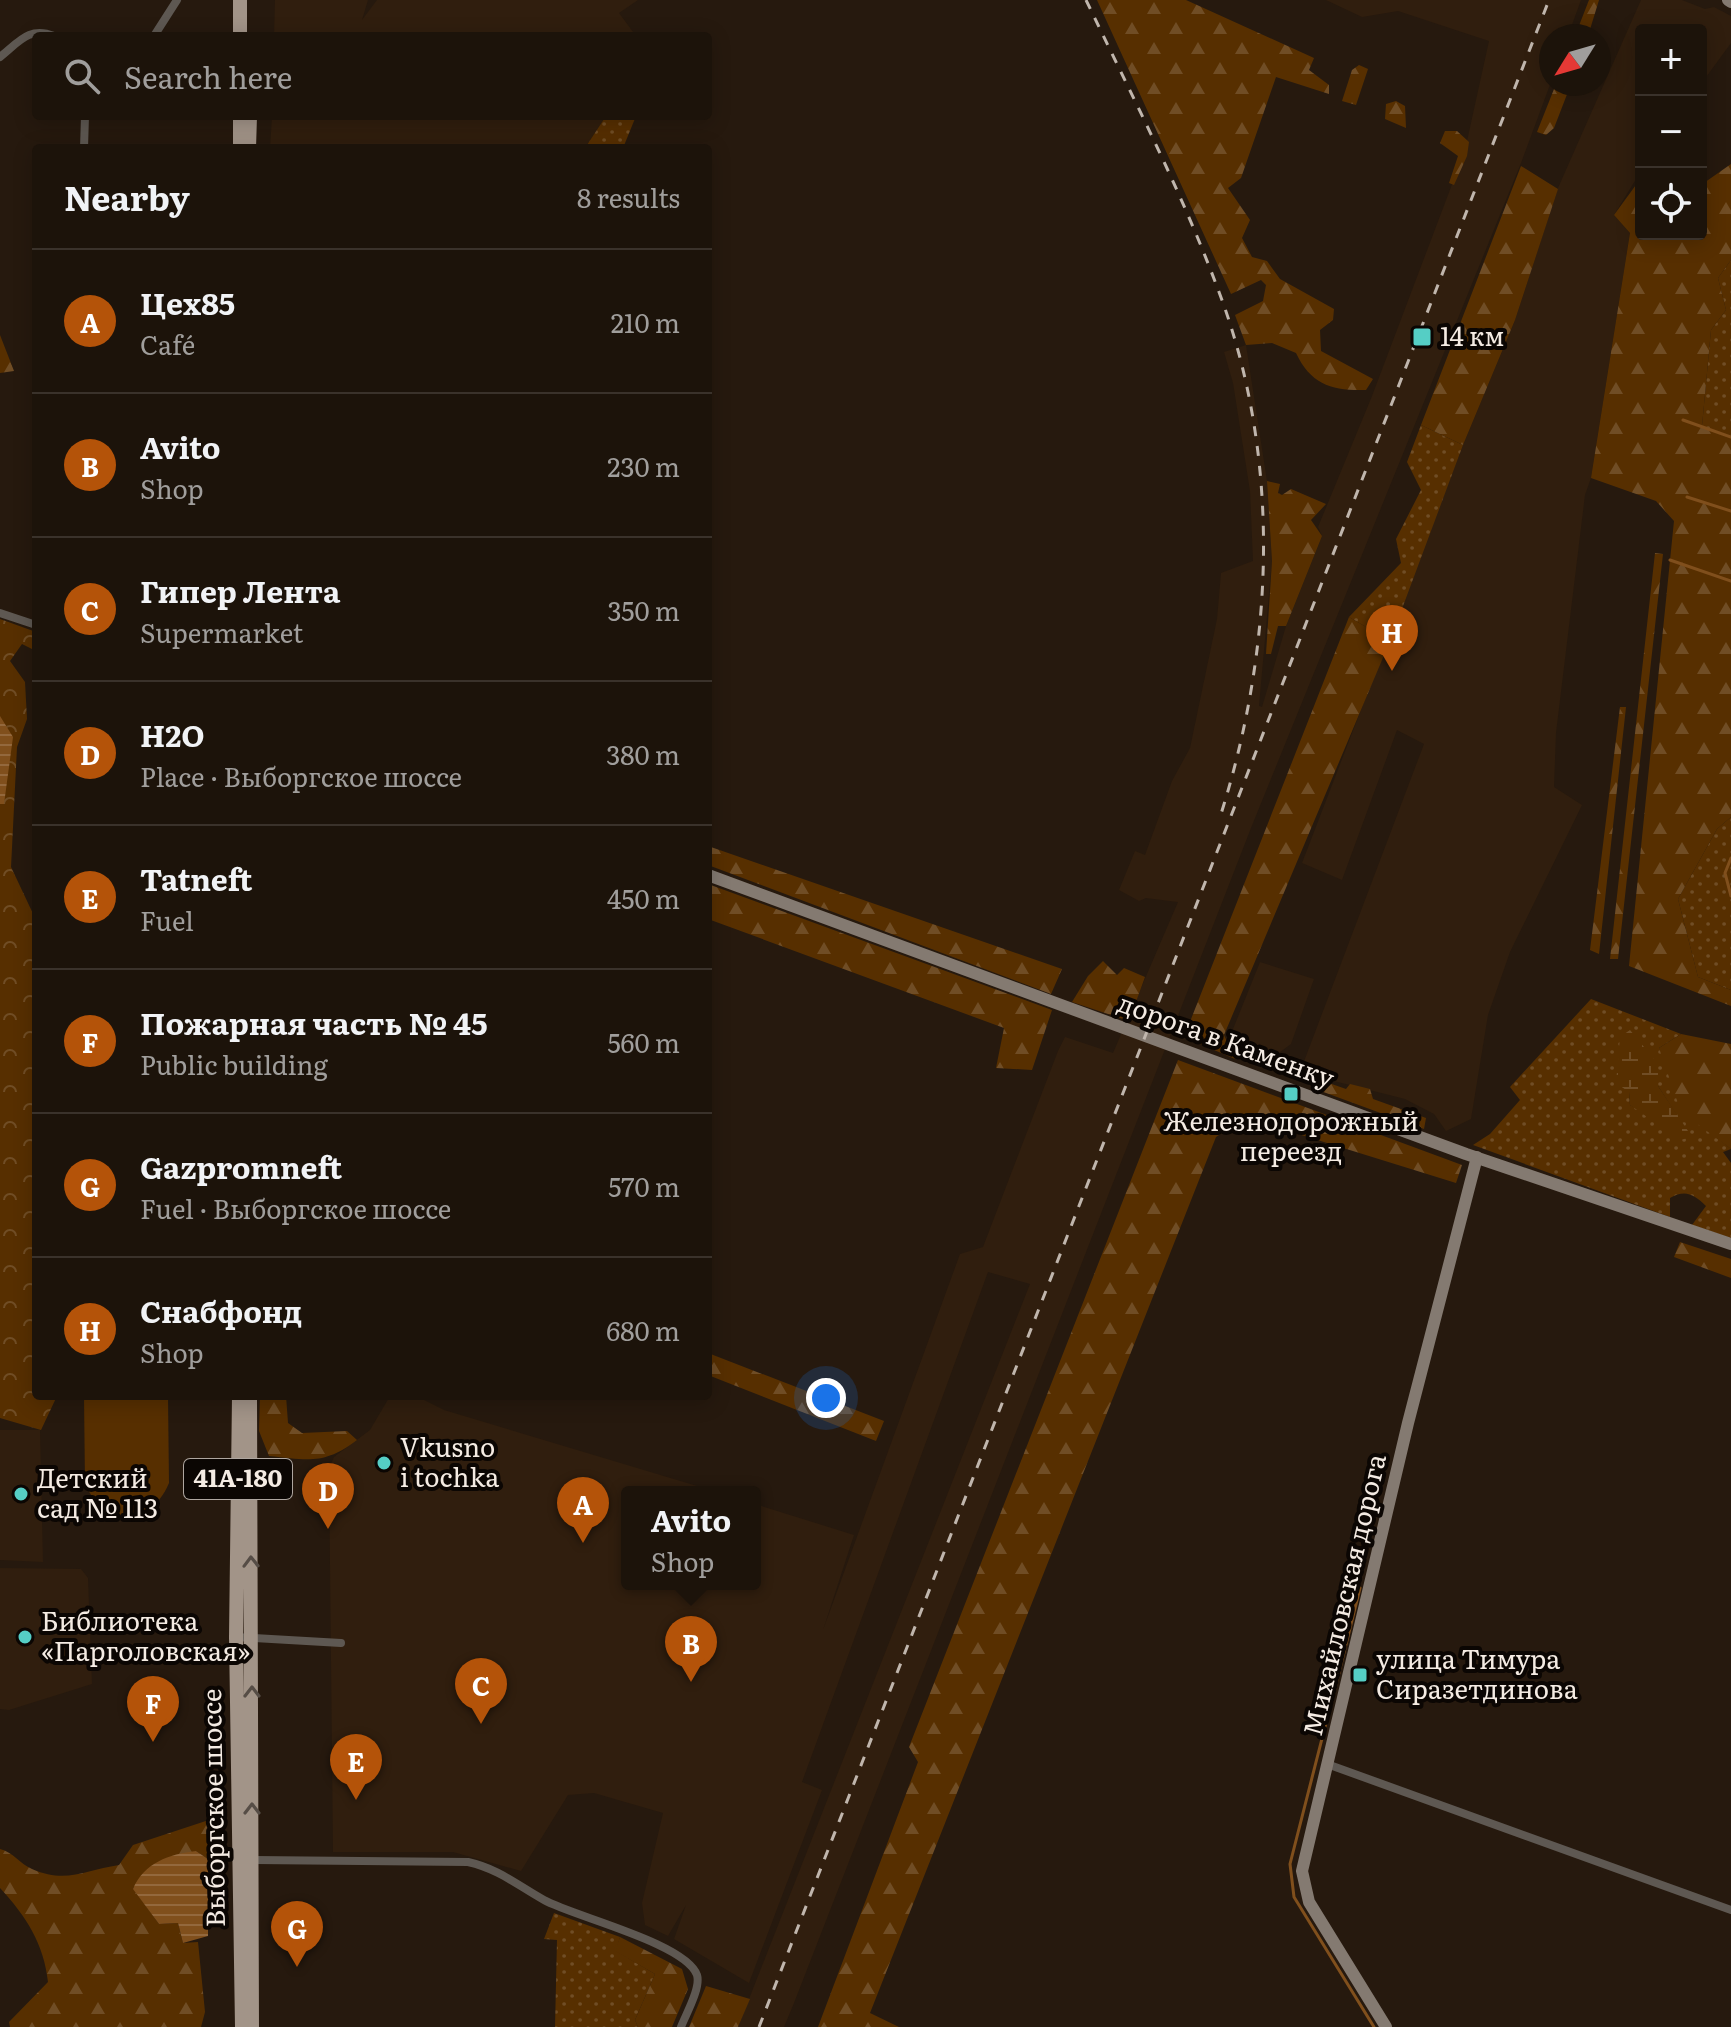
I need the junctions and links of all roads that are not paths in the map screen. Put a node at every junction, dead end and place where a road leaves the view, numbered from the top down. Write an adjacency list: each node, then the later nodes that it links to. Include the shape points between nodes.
1 (177, 0): 5 (street)
2 (240, 0): 6 (main road)
3 (249, 0): 7 (main road)
4 (32, 32): 8 (street)
5 (157, 32)
6 (240, 32)
7 (249, 32)
8 (0, 57)
9 (85, 120): 12 (street)
10 (240, 120): 13 (main road)
11 (250, 120): 14 (main road)
12 (84, 144)
13 (240, 144)
14 (249, 144)
15 (0, 613): 16 (street)
16 (32, 624)
17 (712, 876): 18 (street, дорога в Каменку)
18 (1477, 1157): 19 (street, дорога в Каменку); 25 (street, Михайловская дорога)
19 (1731, 1244)
20 (239, 1400): 22 (main road, Выборгское шоссе / 41А-180)
21 (250, 1400): 23 (main road, Выборгское шоссе / 41А-180, one-way to 21)
22 (236, 1637): 23 (street); 28 (main road, Выборгское шоссе / 41А-180)
23 (252, 1640): 24 (street); 26 (main road, Выборгское шоссе / 41А-180, one-way to 23)
24 (341, 1643)
25 (1327, 1764): 27 (street); 31 (street, Михайловская дорога, via 1302,1871 1304,1887)
26 (252, 1860): 29 (main road, Выборгское шоссе / 41А-180); 30 (street, via 468,1862 491,1867 545,1901 630,1932 690,1965 697,1985)
27 (1731, 1910)
28 (242, 2027)
29 (252, 2027)
30 (681, 2027)
31 (1386, 2027)

